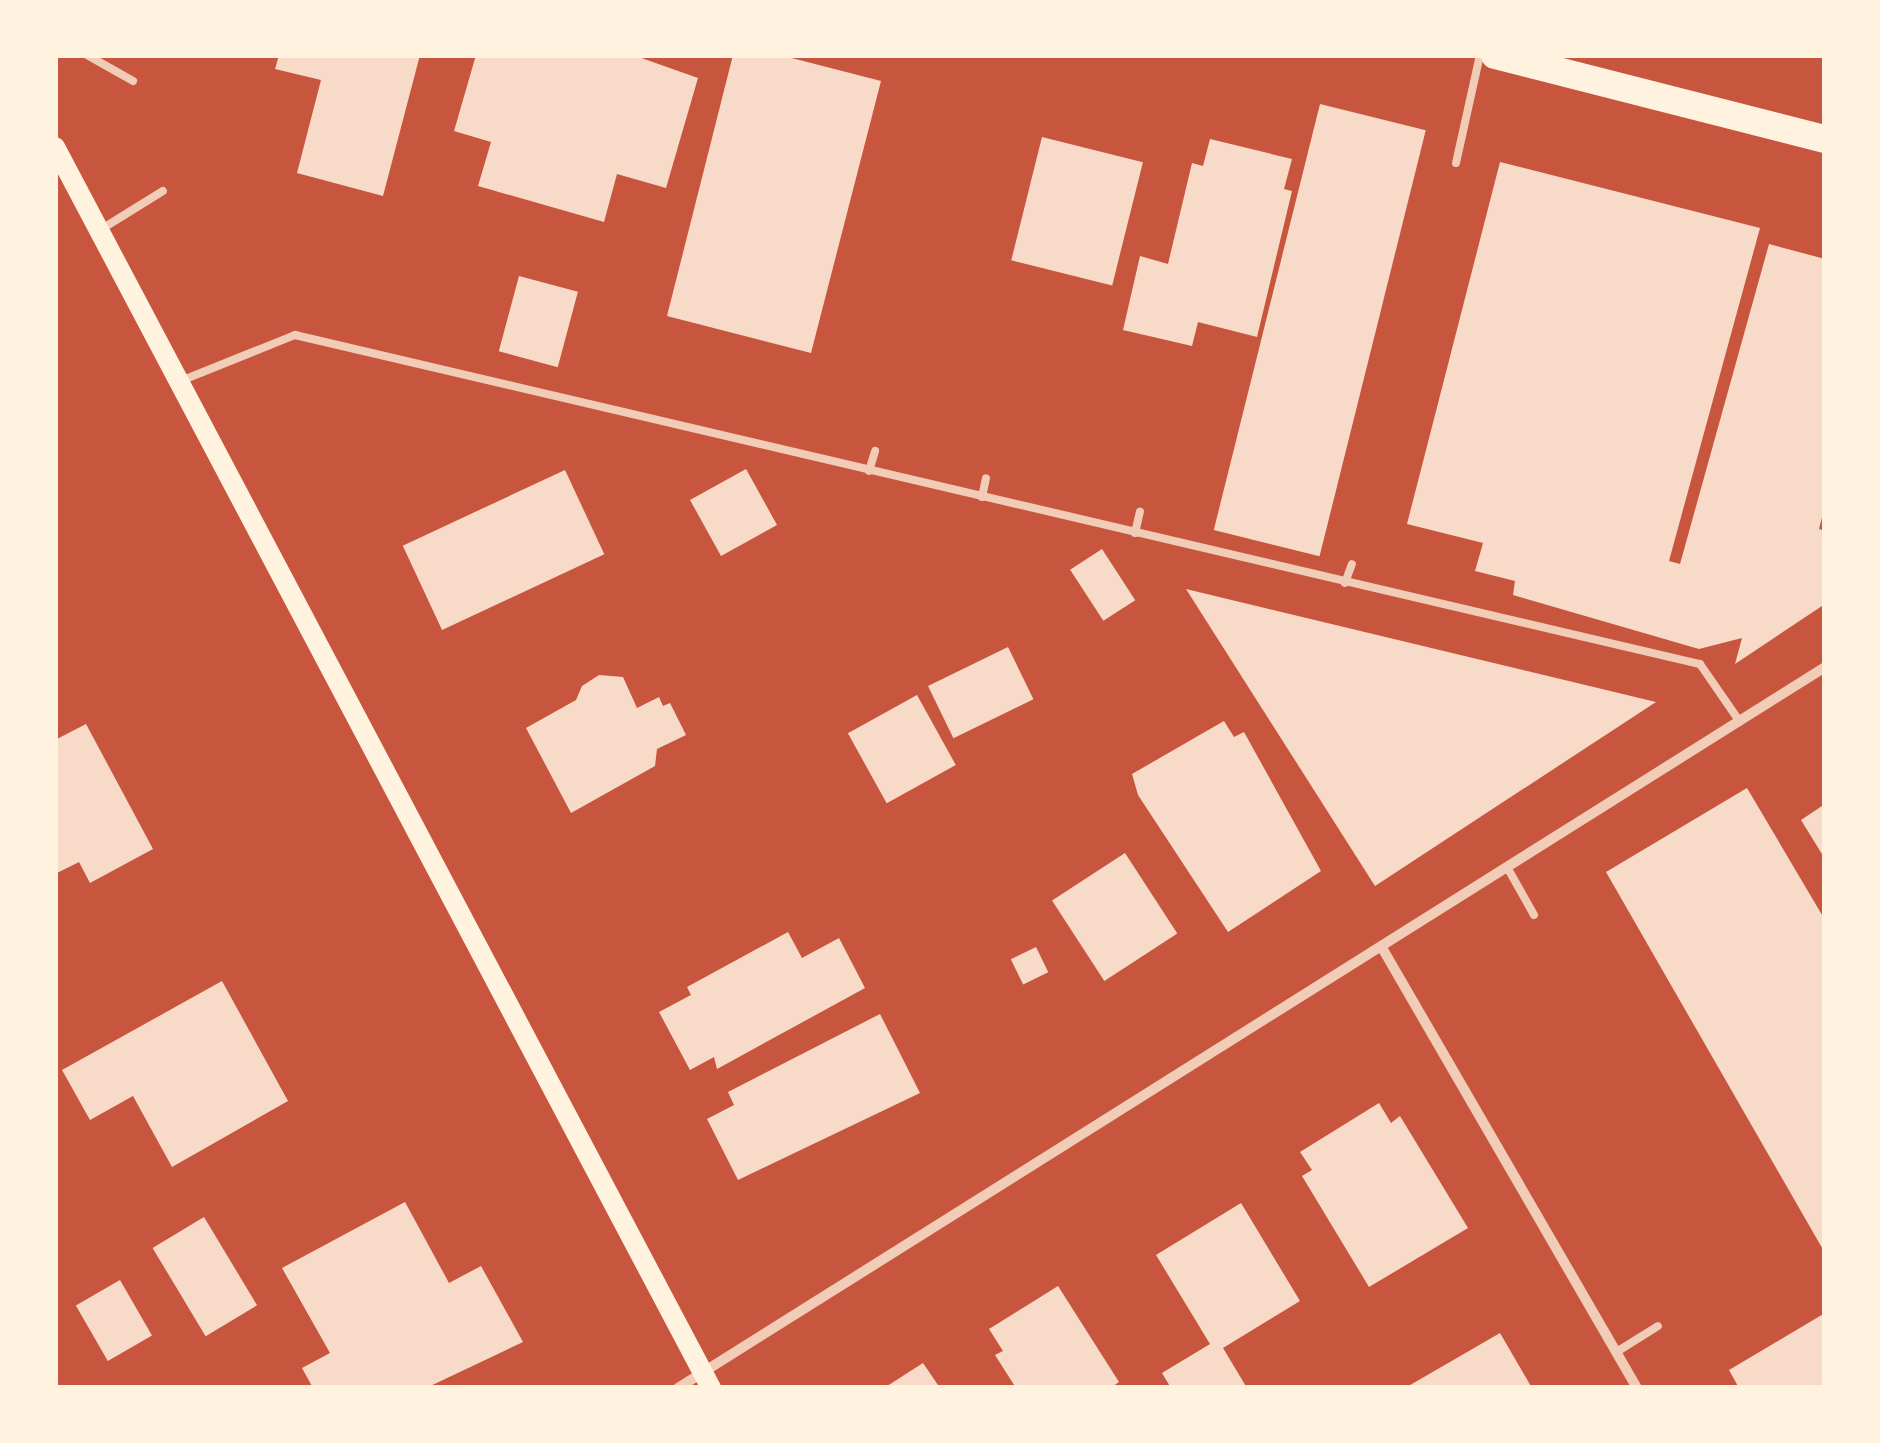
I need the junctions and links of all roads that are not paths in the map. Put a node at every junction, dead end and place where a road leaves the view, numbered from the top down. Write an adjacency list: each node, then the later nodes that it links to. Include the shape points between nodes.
1 (87, 55): 4 (lane)
2 (1480, 55): 7 (lane)
3 (1494, 55): 5 (highway)
4 (132, 80)
5 (1825, 139)
6 (55, 148): 9 (main road)
7 (1456, 163)
8 (164, 192): 9 (lane)
9 (100, 230): 10 (main road)
10 (179, 381): 12 (lane, via 295,335); 26 (main road)
11 (874, 451): 12 (lane)
12 (869, 471): 14 (lane)
13 (986, 478): 14 (lane)
14 (982, 497): 16 (lane)
15 (1140, 512): 16 (lane)
16 (1134, 533): 18 (lane)
17 (1352, 564): 18 (lane)
18 (1345, 583): 20 (lane, via 1700,664)
19 (1825, 667): 20 (street)
20 (1740, 722): 21 (street)
21 (1508, 867): 22 (lane); 23 (street)
22 (1534, 914)
23 (1381, 946): 25 (street); 26 (street)
24 (1658, 1326): 25 (lane)
25 (1618, 1351): 28 (street)
26 (707, 1381): 27 (street)
27 (678, 1388)
28 (1637, 1388)

